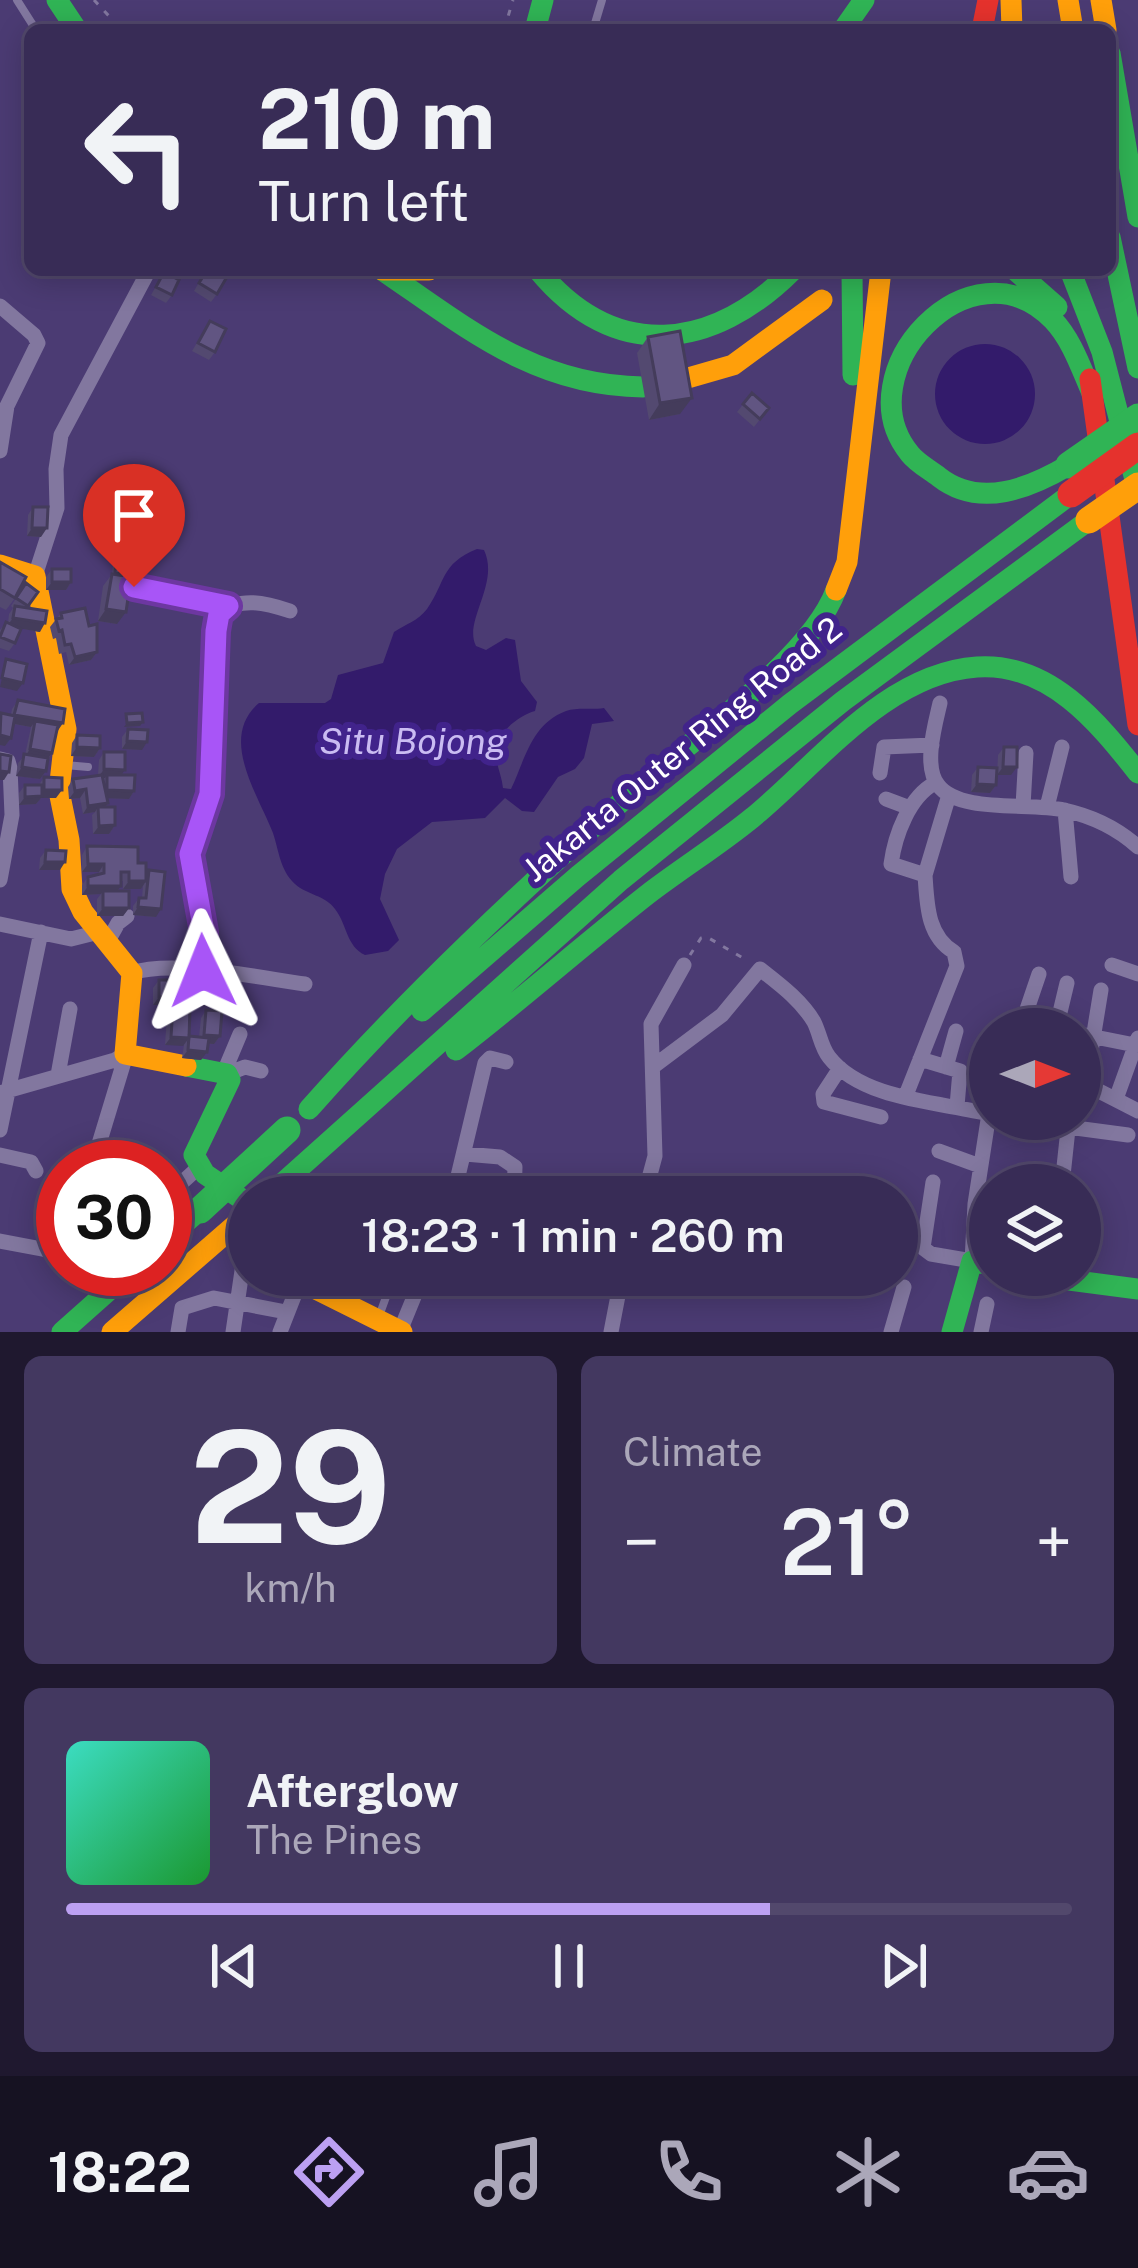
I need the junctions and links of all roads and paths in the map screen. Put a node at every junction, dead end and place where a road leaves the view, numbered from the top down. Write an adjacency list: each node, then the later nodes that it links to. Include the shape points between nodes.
1 (94, 0): 3 (path)
2 (866, 0): 4 (main road)
3 (116, 24)
4 (848, 24)
5 (1116, 88): 6 (main road)
6 (1138, 217)
7 (1116, 265): 18 (main road)
8 (145, 276): 29 (street, via 61,435 57,508)
9 (391, 276): 21 (main road, via 543,373 597,388)
10 (542, 276): 11 (main road, via 593,322 643,337 723,322)
11 (787, 276)
12 (852, 276): 27 (main road)
13 (880, 276): 27 (main road)
14 (1023, 276): 22 (main road, via 1069,323)
15 (1072, 276): 26 (main road, via 1102,352)
16 (822, 300): 20 (main road, via 733,365)
17 (0, 306): 19 (street, via 38,340)
18 (1138, 368)
19 (8, 382): 25 (street)
20 (674, 382)
21 (643, 387)
22 (1092, 393): 23 (main road, bridge, via 1050,317 1004,292 971,295 909,338 891,399 914,458 968,491 1034,485); 34 (main road)
23 (1138, 417)
24 (1138, 446): 91 (main road, Jakarta Outer Ring Road 2, bridge, via 790,704)
25 (0, 451)
26 (1138, 492): 104 (main road, Jakarta Outer Ring Road 2, bridge, via 844,701 621,880)
27 (854, 506): 91 (main road, via 843,580 807,641 532,882 389,1019)
28 (0, 565): 29 (main road)
29 (35, 576): 39 (main road)
30 (134, 587): 31 (lane)
31 (228, 606): 32 (street, via 263,602); 59 (street, via 216,631 210,794 190,854)
32 (290, 611)
33 (940, 703): 35 (street)
34 (1138, 725)
35 (932, 746): 41 (street, via 884,747); 43 (street)
36 (1062, 748): 47 (street)
37 (1026, 754): 45 (street)
38 (0, 759): 51 (street, via 10,768 12,815)
39 (70, 770): 42 (lane); 55 (main road, via 72,889)
40 (1138, 772): 104 (main road, via 1086,710 1037,677 976,667 921,684)
41 (880, 773)
42 (90, 778)
43 (942, 789): 45 (street, via 969,801); 46 (street, via 921,791); 49 (street)
44 (886, 799): 46 (street)
45 (1023, 806): 47 (street)
46 (910, 808): 49 (street, via 891,864)
47 (1056, 808): 48 (street, via 1101,822); 50 (street)
48 (1138, 847)
49 (925, 875): 77 (street, via 936,939 957,958)
50 (1071, 877)
51 (0, 880)
52 (127, 916): 55 (street)
53 (0, 924): 54 (street)
54 (41, 932): 55 (street); 85 (street)
55 (104, 936): 61 (main road)
56 (684, 965): 58 (path, via 707,937); 79 (street, via 651,1024)
57 (1112, 965): 63 (street)
58 (760, 969): 79 (street, via 722,1015); 81 (street, via 810,1016)
59 (203, 971): 60 (street); 61 (street)
60 (221, 972): 65 (street); 67 (street)
61 (132, 973): 76 (main road)
62 (1039, 974): 68 (street)
63 (1138, 974)
64 (1067, 982): 69 (street)
65 (305, 985)
66 (1101, 990): 70 (street)
67 (217, 1000)
68 (1028, 1008)
69 (1062, 1008)
70 (1096, 1008)
71 (70, 1010): 84 (street)
72 (956, 1031): 80 (street)
73 (240, 1034): 83 (street)
74 (1101, 1038): 75 (street)
75 (1137, 1042): 88 (street)
76 (126, 1054): 83 (main road); 84 (street); 97 (street)
77 (920, 1059): 80 (street); 87 (street)
78 (506, 1062): 99 (street, via 485,1063)
79 (654, 1066): 108 (street)
80 (946, 1067): 89 (street, via 962,1075)
81 (840, 1069): 87 (street); 93 (street, via 824,1102)
82 (261, 1071): 83 (street)
83 (226, 1073): 101 (main road, via 227,1096)
84 (58, 1075): 85 (street)
85 (3, 1092): 94 (street)
86 (1101, 1094): 88 (street)
87 (906, 1095): 89 (street)
88 (1116, 1099): 92 (street)
89 (957, 1106): 90 (street)
90 (969, 1108)
91 (309, 1109): 112 (main road, Jakarta Outer Ring Road 2, bridge)
92 (1138, 1111)
93 (880, 1117)
94 (0, 1130)
95 (1101, 1130): 96 (street)
96 (1128, 1135)
97 (100, 1140)
98 (939, 1151): 102 (street)
99 (465, 1154): 106 (street); 107 (street, via 508,1160)
100 (0, 1155): 103 (street, via 31,1162)
101 (192, 1159)
102 (975, 1164)
103 (36, 1171)
104 (296, 1172): 105 (main road, Jakarta Outer Ring Road 2)
105 (291, 1176)
106 (459, 1176)
107 (514, 1176)
108 (650, 1176)
109 (933, 1182): 116 (street, via 923,1248)
110 (192, 1184): 111 (main road)
111 (228, 1200)
112 (192, 1216)
113 (228, 1228): 133 (main road)
114 (0, 1243): 115 (street)
115 (36, 1249)
116 (969, 1261)
117 (1101, 1284): 118 (main road)
118 (1138, 1289)
119 (969, 1292): 139 (main road)
120 (103, 1296): 132 (main road)
121 (240, 1296): 128 (street)
122 (292, 1296): 130 (street)
123 (332, 1296): 131 (main road)
124 (394, 1296): 131 (lane)
125 (412, 1296): 131 (street)
126 (618, 1296): 137 (street)
127 (902, 1296): 138 (street)
128 (239, 1302): 130 (street); 134 (street, via 196,1301 182,1309); 135 (street)
129 (987, 1304): 140 (street)
130 (286, 1312): 136 (street)
131 (393, 1328)
132 (62, 1332)
133 (112, 1332)
134 (178, 1332)
135 (233, 1332)
136 (280, 1332)
137 (611, 1332)
138 (891, 1332)
139 (952, 1332)
140 (982, 1332)

